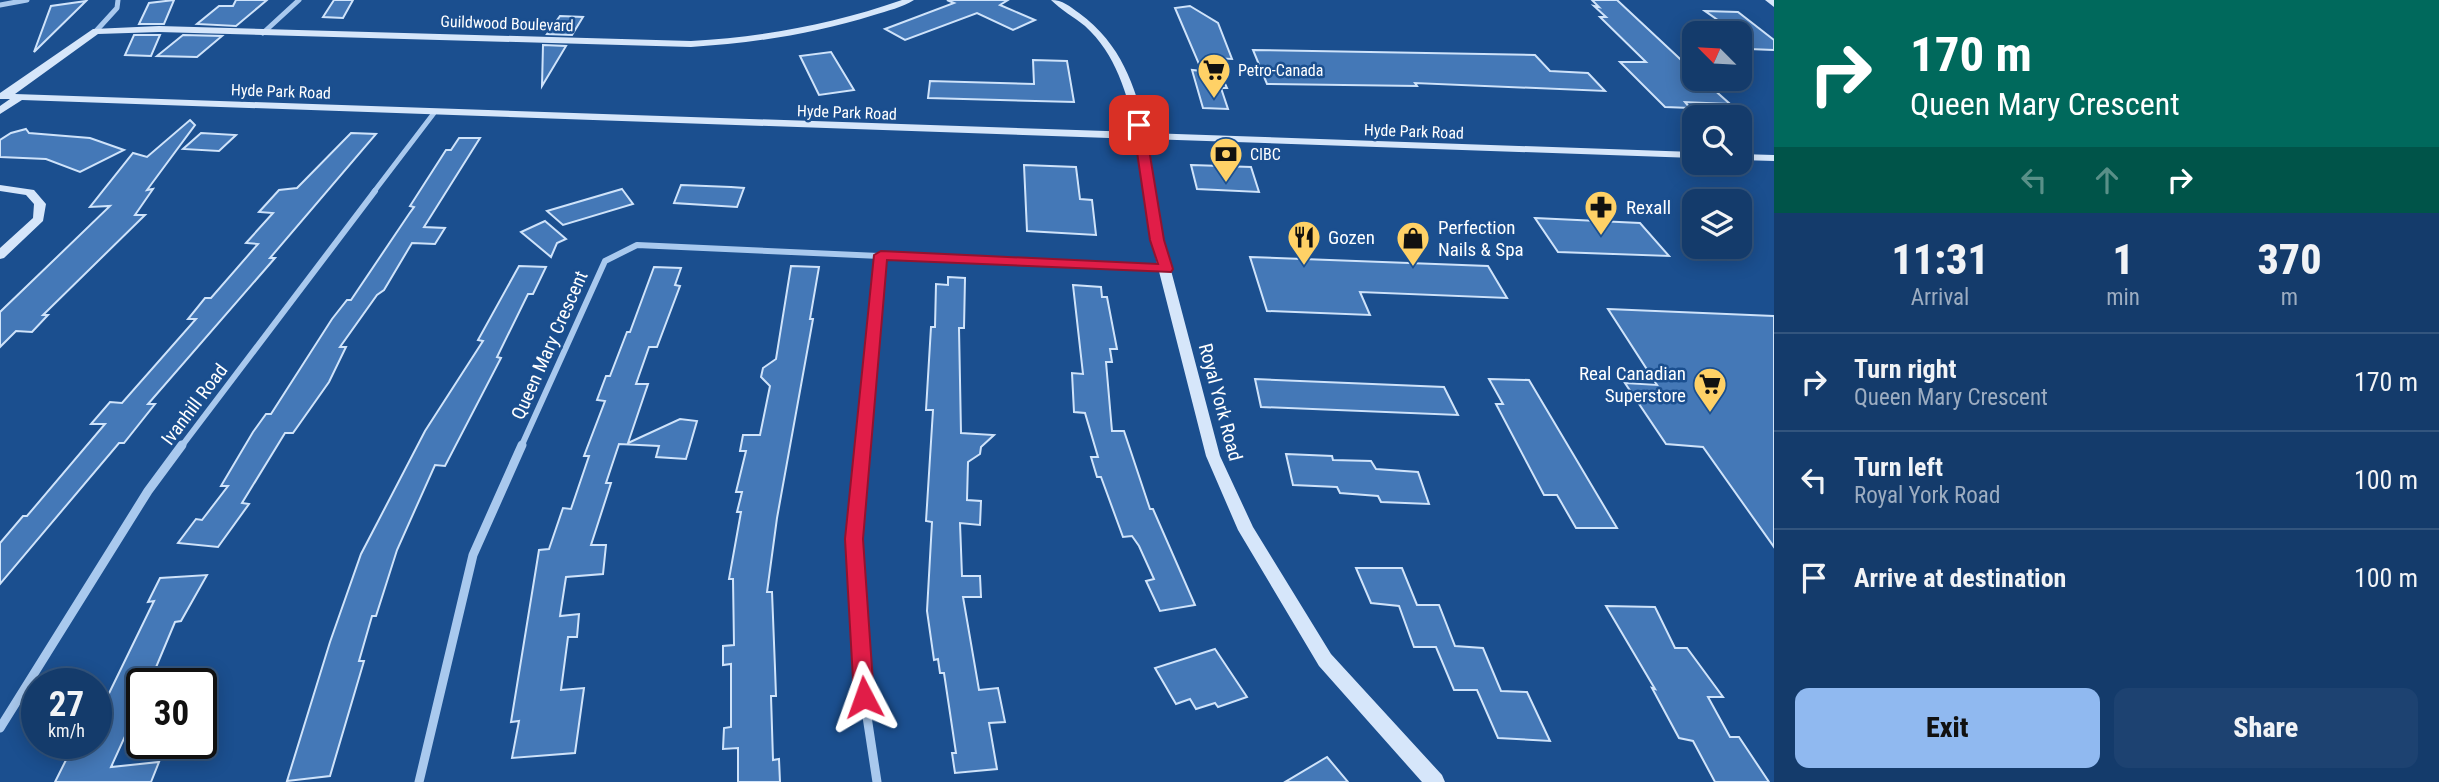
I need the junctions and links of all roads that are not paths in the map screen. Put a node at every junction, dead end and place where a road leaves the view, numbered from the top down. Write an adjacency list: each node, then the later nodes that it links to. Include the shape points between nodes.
1 (27, 0): 8 (street)
2 (118, 0): 9 (street, via 117,8)
3 (299, 0): 10 (street)
4 (908, 0): 10 (street, Guildwood Boulevard, via 819,30 704,44)
5 (1055, 0): 15 (street, Royal York Road, via 1089,25 1113,52)
6 (1769, 0): 7 (street)
7 (1774, 4)
8 (0, 5)
9 (96, 31): 10 (street, Guildwood Boulevard); 11 (street)
10 (263, 33)
11 (3, 96): 12 (street, Hyde Park Road)
12 (19, 97): 13 (street); 14 (street, Hyde Park Road)
13 (0, 111)
14 (434, 113): 15 (street, Hyde Park Road); 23 (street, Ivanhill Road, via 148,491)
15 (1143, 138): 16 (street, Hyde Park Road); 22 (street, Royal York Road, via 1157,240)
16 (1682, 155)
17 (1752, 157): 18 (street)
18 (1774, 158)
19 (0, 188): 20 (street, via 30,192 40,204 39,219)
20 (0, 255)
21 (881, 255): 22 (street, Queen Mary Crescent); 24 (street, Queen Mary Crescent, via 637,245 605,261 474,555); 25 (street, via 854,539 864,697)
22 (1166, 269): 26 (street, Royal York Road, via 1213,456 1246,530 1325,660)
23 (0, 728)
24 (419, 782)
25 (877, 782)
26 (1434, 782)

